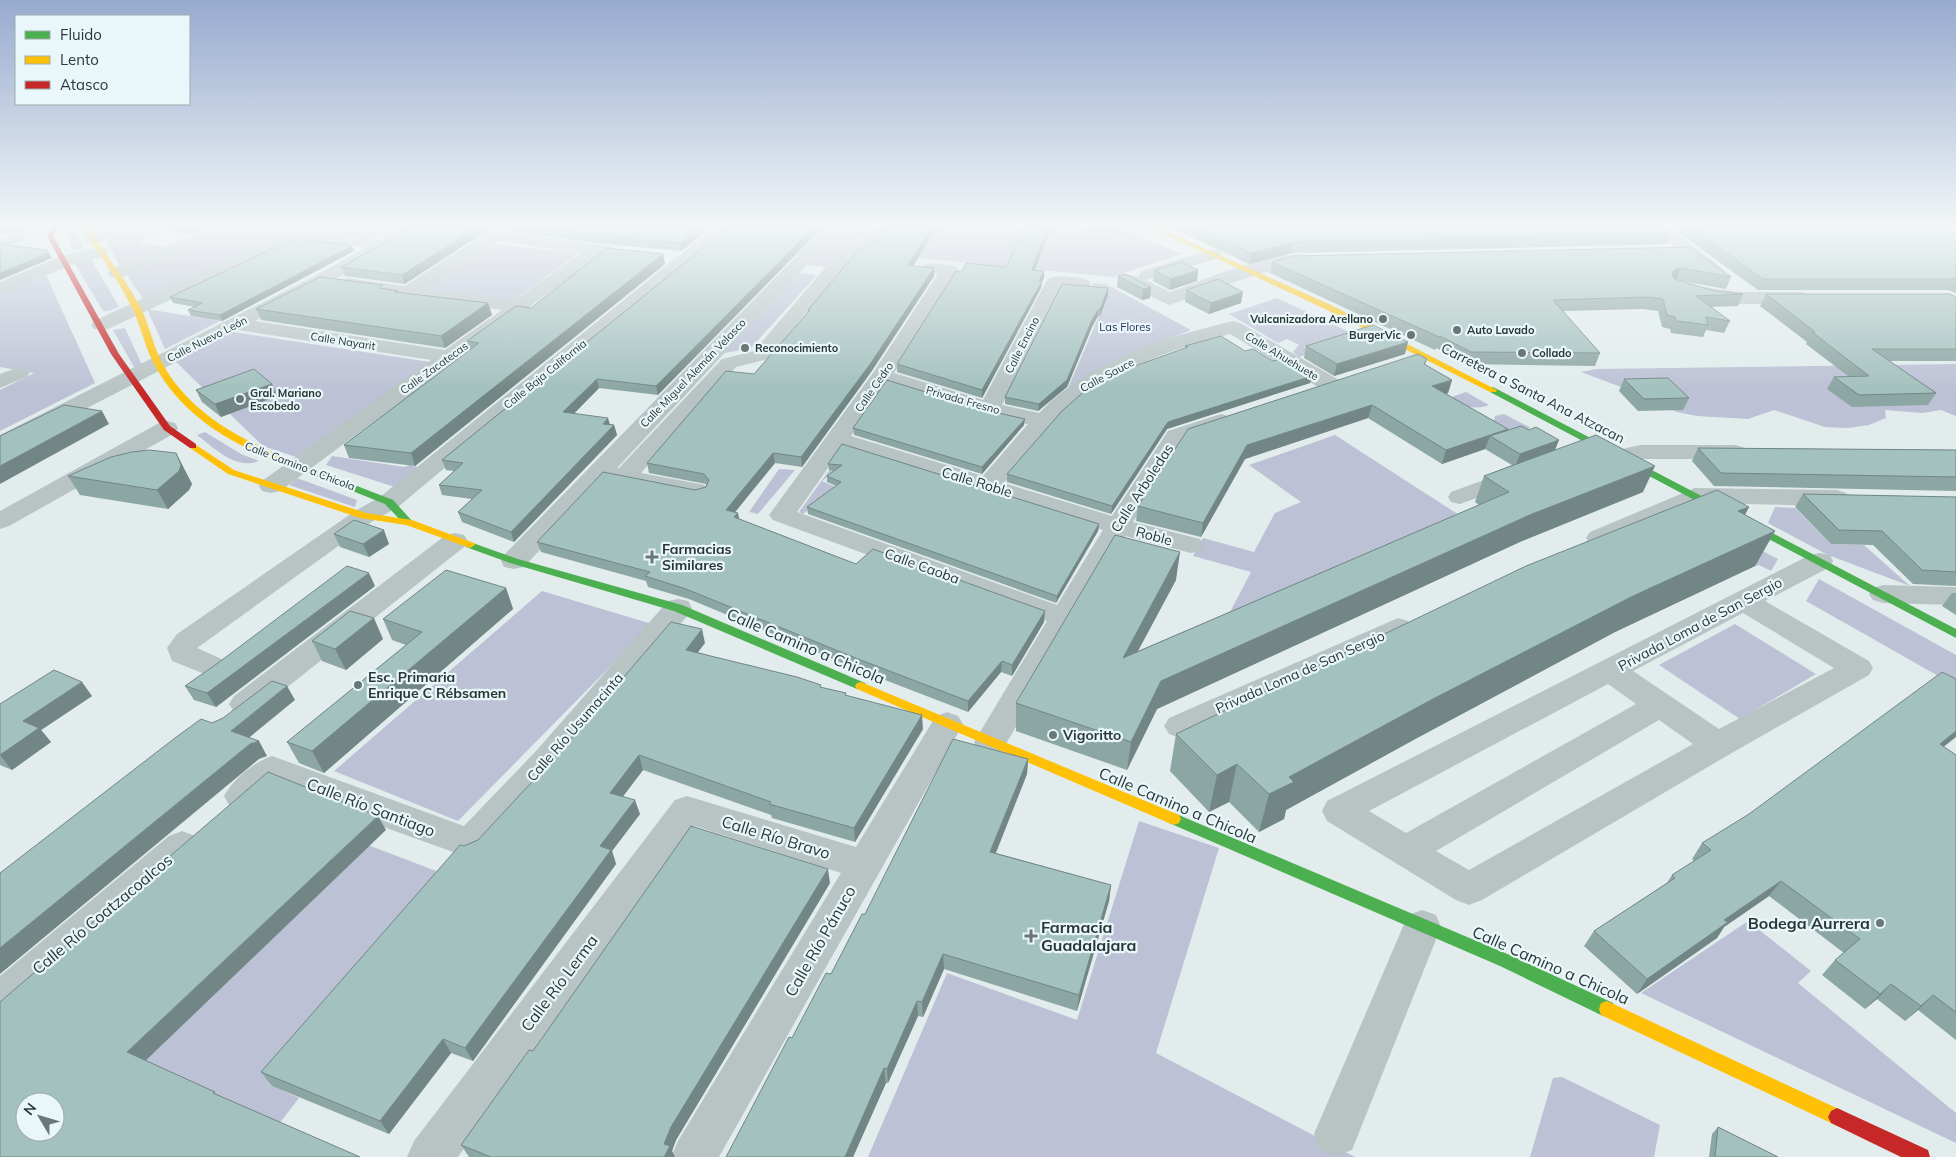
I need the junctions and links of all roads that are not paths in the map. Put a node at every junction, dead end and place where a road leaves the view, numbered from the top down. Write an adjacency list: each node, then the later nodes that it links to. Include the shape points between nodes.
1 (16, 282): 19 (street)
2 (77, 282): 26 (street, Calle Camino a Chicola)
3 (121, 282): 24 (street, Calle Camino a Chicola)
4 (196, 282): 24 (street)
5 (317, 282): 25 (street, Calle Nuevo León)
6 (335, 282): 20 (street)
7 (423, 282): 20 (street)
8 (551, 282): 23 (street, Calle Zacatecas)
9 (659, 282): 59 (street, Calle Baja California)
10 (781, 282): 30 (street, Calle Miguel Alemán Velasco)
11 (823, 282): 31 (street, Calle Miguel Alemán Velasco, via 761,355)
12 (942, 282): 35 (street, Calle Cedro)
13 (1136, 282): 14 (street, via 1169,299)
14 (1218, 282)
15 (1272, 282): 28 (street, Carretera a Santa Ana Atzacan)
16 (1731, 282): 21 (street)
17 (1082, 284): 39 (street, Calle Encino, via 1055,282)
18 (1686, 288): 21 (street, via 1710,295)
19 (0, 289)
20 (408, 292): 23 (street)
21 (1753, 298): 22 (street)
22 (1821, 298)
23 (518, 306): 29 (street, Calle Zacatecas)
24 (137, 310): 26 (street); 32 (street, Calle Camino a Chicola)
25 (235, 324): 29 (street, Calle Nayarit); 32 (street, Calle Nuevo León)
26 (101, 325): 36 (street, Calle Camino a Chicola)
27 (1232, 327): 38 (street, Calle Ahuehuete, via 1340,382); 42 (street, Calle Sauce, via 1128,363 1074,393)
28 (1427, 355): 33 (street); 45 (street, Carretera a Santa Ana Atzacan)
29 (450, 357): 49 (street, Calle Zacatecas)
30 (701, 363): 31 (street); 51 (street, Calle Miguel Alemán Velasco)
31 (730, 363): 52 (street, Calle Miguel Alemán Velasco)
32 (158, 364): 36 (street, Calle Nuevo León); 41 (street, Calle Camino a Chicola, via 179,395)
33 (1396, 365)
34 (10, 372): 37 (street)
35 (882, 376): 39 (street, Privada Fresno); 43 (street, Calle Cedro)
36 (130, 378): 41 (street, Calle Camino a Chicola); 44 (street, Calle Nuevo León)
37 (0, 382)
38 (1303, 394)
39 (990, 409): 42 (street, Privada Fresno)
40 (1240, 415): 64 (street, Calle Arboledas, via 1176,436)
41 (185, 421): 49 (street, Calle Camino a Chicola); 53 (street, Calle Camino a Chicola, via 231,472); 62 (street)
42 (1045, 421): 54 (street, Calle Sauce)
43 (837, 439): 54 (street, Calle Roble); 60 (street, Calle Cedro)
44 (0, 444)
45 (1600, 444): 47 (street); 48 (street, Carretera a Santa Ana Atzacan)
46 (1759, 452): 48 (street, via 1640,452)
47 (1572, 455)
48 (1622, 456): 56 (street, Carretera a Santa Ana Atzacan)
49 (298, 467): 53 (street, Calle Zacatecas); 59 (street, Calle Camino a Chicola)
50 (1535, 469): 57 (street)
51 (597, 472): 52 (street); 68 (street, Calle Miguel Alemán Velasco)
52 (625, 476): 55 (street)
53 (271, 486): 61 (street, Calle Camino a Chicola)
54 (988, 486): 64 (street, Calle Roble)
55 (697, 491)
56 (1694, 496): 58 (street); 67 (street); 69 (street, Carretera a Santa Ana Atzacan)
57 (1460, 497)
58 (1859, 498)
59 (389, 502): 61 (street, Calle Baja California); 63 (street, Calle Camino a Chicola)
60 (782, 515): 74 (street, Calle Caoba)
61 (364, 516): 63 (street, Calle Camino a Chicola); 77 (street, Calle Baja California, via 187,640 182,648 183,654)
62 (0, 521)
63 (408, 522): 65 (street, Calle Camino a Chicola)
64 (1118, 526): 66 (street, Roble); 74 (street, Calle Arboledas)
65 (455, 541): 68 (street, Calle Camino a Chicola); 80 (street)
66 (1191, 545)
67 (1577, 548)
68 (514, 561): 73 (street, Calle Camino a Chicola)
69 (1820, 561): 70 (street, Carretera a Santa Ana Atzacan); 72 (street, Privada Loma de San Sergio)
70 (1883, 594): 71 (street); 76 (street, Carretera a Santa Ana Atzacan)
71 (1956, 596)
72 (1744, 601): 78 (street, Privada Loma de San Sergio); 84 (street, via 1858,668)
73 (678, 608): 81 (street, Calle Camino a Chicola); 87 (street, Calle Río Usumacinta, via 548,760)
74 (1063, 617): 83 (street, Calle Arboledas)
75 (1424, 617): 82 (street, Privada Loma de San Sergio)
76 (1956, 634)
77 (215, 668)
78 (1611, 671): 79 (street); 88 (street, Privada Loma de San Sergio, via 1339,811)
79 (1660, 705): 84 (street); 88 (street)
80 (220, 723)
81 (947, 724): 83 (street, Calle Camino a Chicola); 89 (street, Calle Río Pánuco)
82 (1180, 726)
83 (990, 742): 90 (street, Calle Camino a Chicola)
84 (1718, 744): 88 (street, via 1469,889)
85 (272, 769): 87 (street, Calle Río Santiago); 91 (street, Calle Río Coatzacoalcos)
86 (688, 810): 89 (street, Calle Río Bravo); 93 (street, Calle Río Lerma)
87 (470, 843)
88 (1405, 851)
89 (864, 865): 94 (street, Calle Río Pánuco)
90 (1422, 926): 92 (street); 95 (street, Calle Camino a Chicola, via 1604,1007)
91 (0, 1001)
92 (1336, 1134)
93 (430, 1157)
94 (694, 1157)
95 (1921, 1157)

